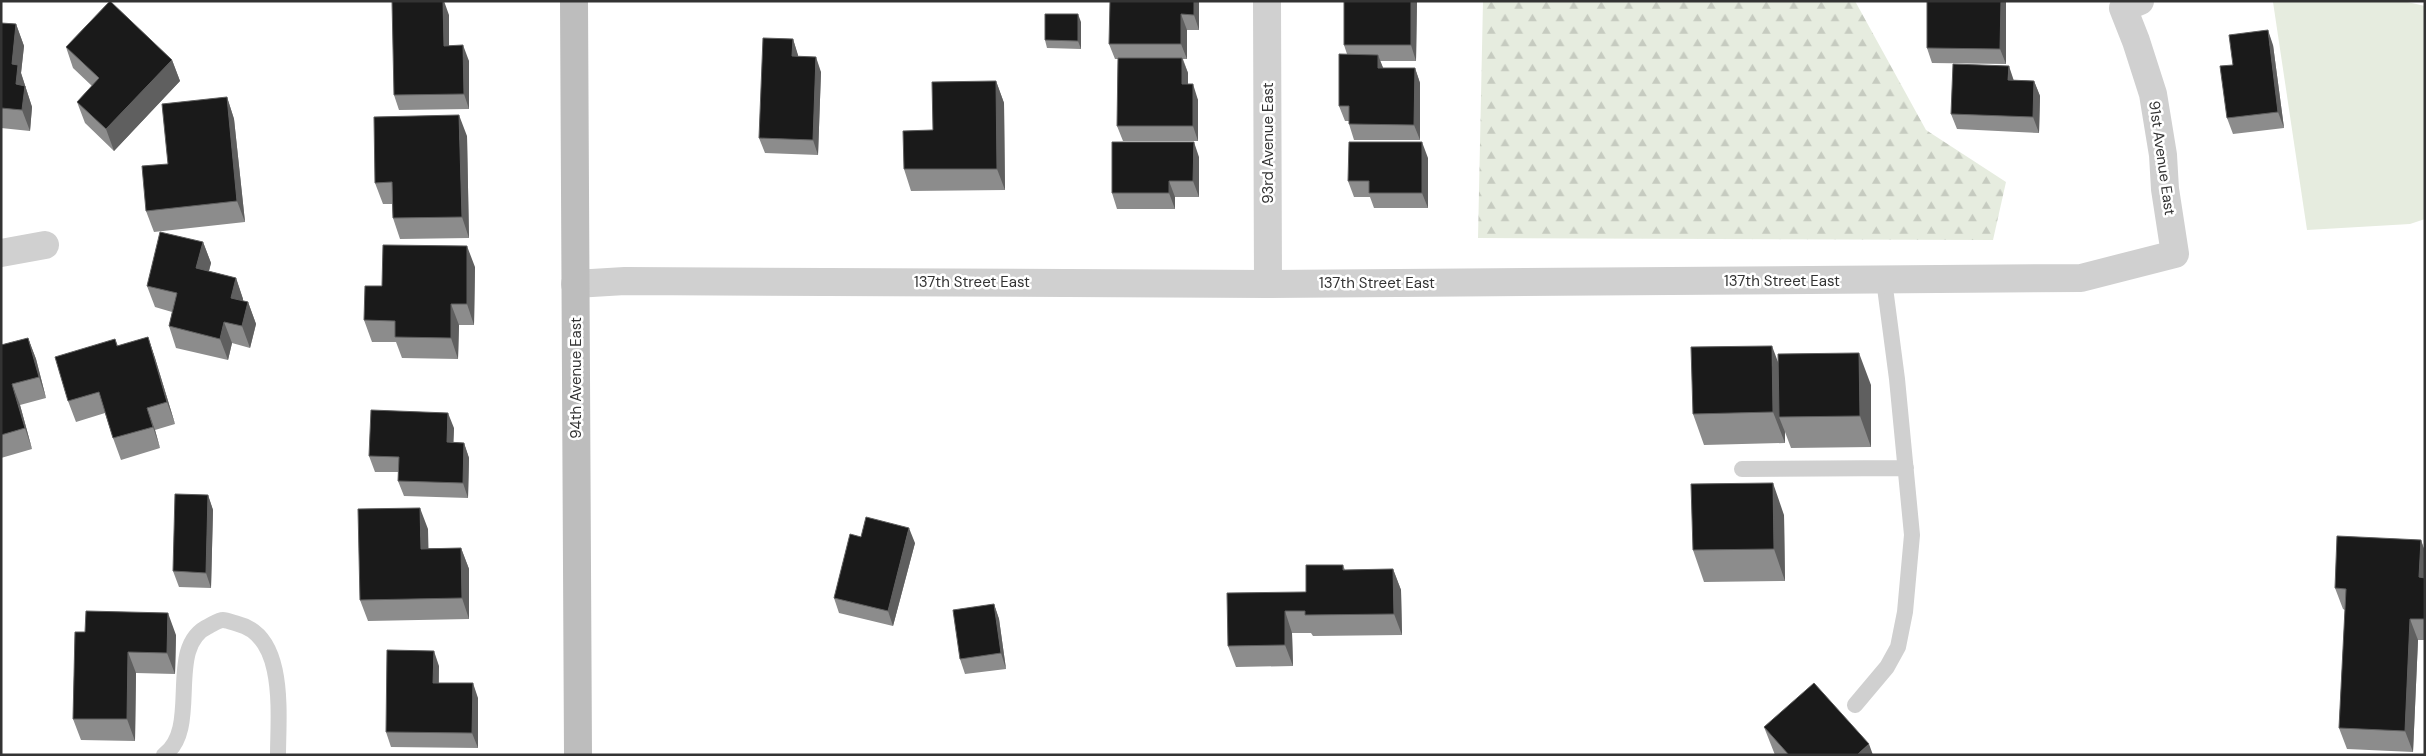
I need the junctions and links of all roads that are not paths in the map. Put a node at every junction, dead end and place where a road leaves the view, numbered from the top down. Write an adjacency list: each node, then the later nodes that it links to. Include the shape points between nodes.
1 (574, 1): 8 (main road, 94th Avenue East)
2 (1267, 1): 9 (street, 93rd Avenue East)
3 (2131, 5): 6 (street, 91st Avenue East, via 2136,41 2153,94 2164,155 2165,189)
4 (45, 245): 5 (street)
5 (1, 253)
6 (2175, 254): 7 (street, 137th Street East, via 2081,278)
7 (1884, 280): 9 (street, 137th Street East); 10 (lane)
8 (575, 284): 9 (street, 137th Street East, via 635,280); 15 (main road, 94th Avenue East)
9 (1268, 284)
10 (1906, 468): 11 (lane); 12 (lane, via 1912,534 1905,612 1898,647 1887,668)
11 (1742, 469)
12 (1855, 705)
13 (164, 755): 14 (lane, via 173,748 182,723 184,671 191,645 201,630 223,620 247,626 261,639 274,659)
14 (278, 755)
15 (578, 755)

